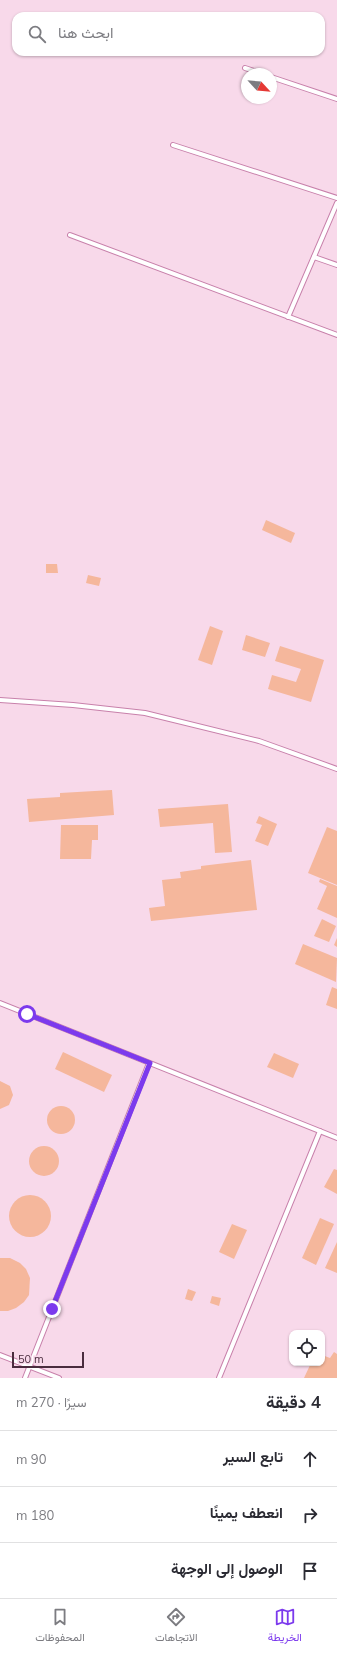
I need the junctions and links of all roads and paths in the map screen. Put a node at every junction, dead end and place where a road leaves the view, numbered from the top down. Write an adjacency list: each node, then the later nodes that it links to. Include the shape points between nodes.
1 (277, 79): 2 (lane)
2 (337, 99)
3 (173, 145): 4 (lane)
4 (337, 198)
5 (337, 202): 7 (lane)
6 (70, 235): 9 (lane)
7 (314, 256): 8 (lane); 9 (lane)
8 (337, 265)
9 (288, 316): 10 (lane)
10 (337, 335)
11 (0, 700): 12 (lane, via 145,713 259,741)
12 (337, 769)
13 (0, 1003): 14 (lane)
14 (150, 1063): 15 (lane); 18 (lane)
15 (320, 1131): 16 (lane); 21 (lane)
16 (337, 1138)
17 (0, 1355): 18 (lane)
18 (29, 1367): 19 (lane); 20 (lane)
19 (24, 1378)
20 (59, 1378)
21 (219, 1378)

